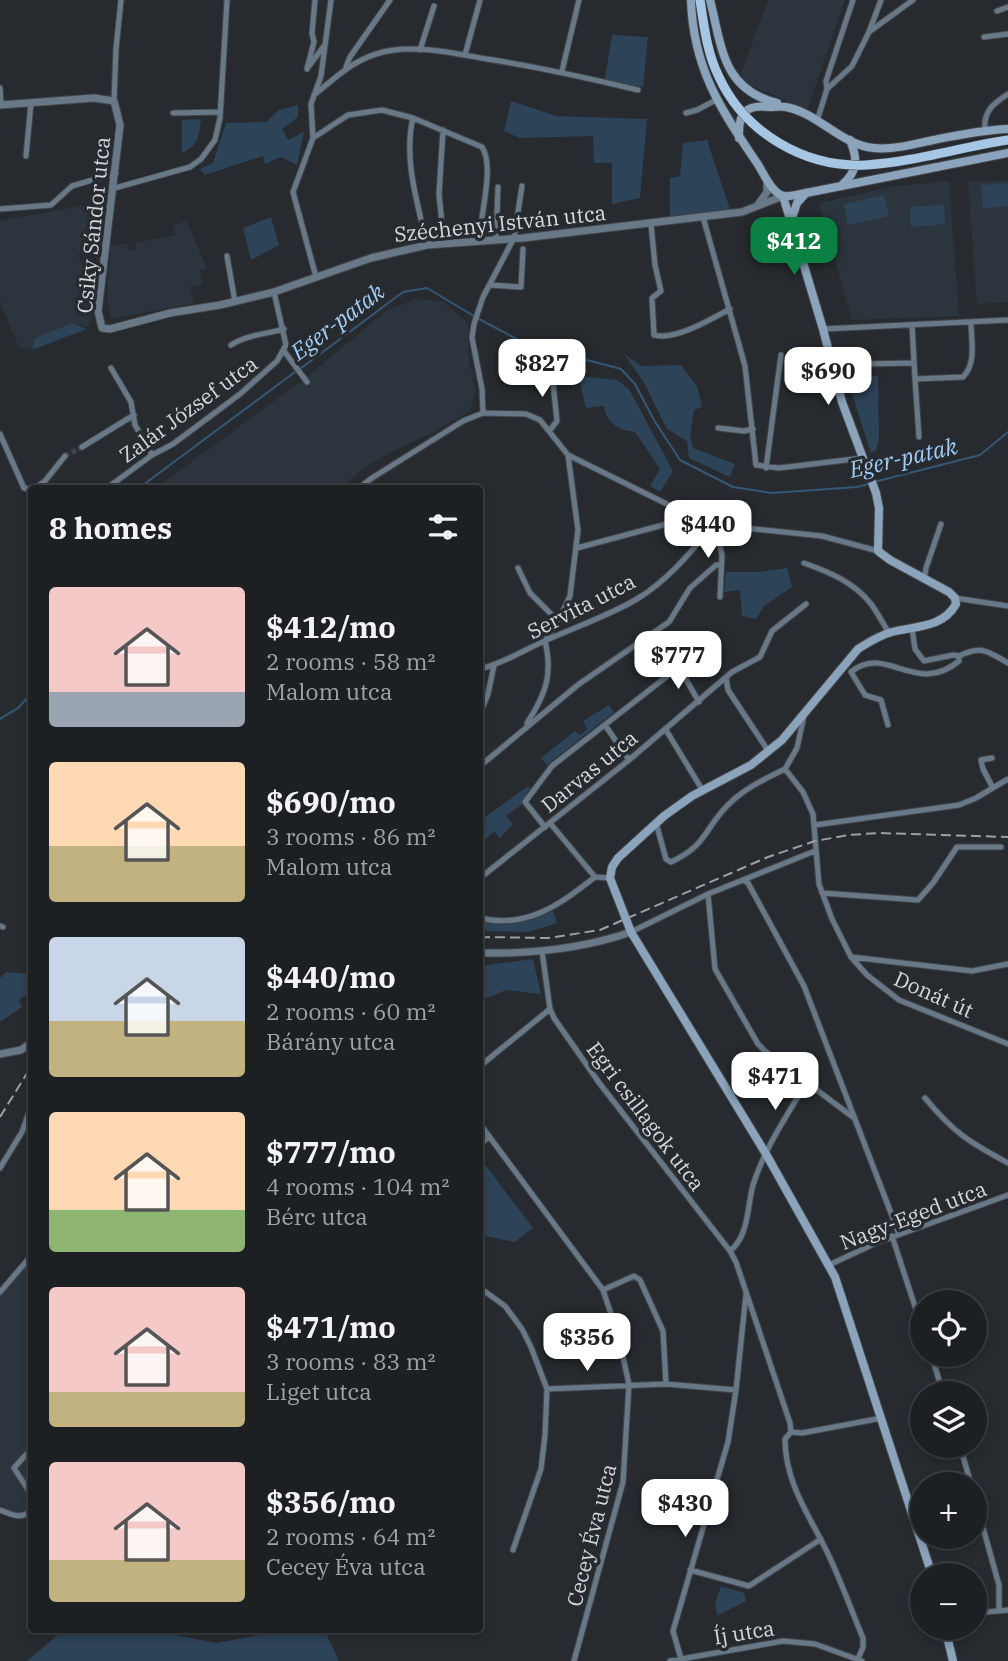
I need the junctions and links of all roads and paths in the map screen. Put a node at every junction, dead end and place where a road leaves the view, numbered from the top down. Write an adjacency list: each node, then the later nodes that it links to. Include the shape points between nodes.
1 (121, 0): 31 (street, Csiky Sándor utca)
2 (227, 0): 35 (street)
3 (315, 0): 20 (street, via 314,42 307,69)
4 (331, 0): 20 (street)
5 (390, 0): 23 (street)
6 (480, 0): 22 (street)
7 (579, 0): 24 (street)
8 (691, 0): 30 (main road, via 692,29)
9 (700, 0): 46 (main road, bridge, via 706,40 726,91 753,124 792,150 814,159 864,165)
10 (710, 0): 34 (main road, via 725,59 736,79 749,93)
11 (853, 0): 26 (street)
12 (881, 0): 17 (street)
13 (913, 0): 17 (street)
14 (434, 6): 21 (street)
15 (1008, 7): 16 (street)
16 (997, 11)
17 (869, 32): 26 (street, via 852,66)
18 (1008, 34): 19 (street)
19 (984, 37)
20 (325, 46): 29 (street)
21 (420, 50): 22 (street); 23 (street, via 390,50)
22 (465, 55): 24 (street)
23 (346, 67): 29 (street)
24 (562, 72): 27 (street)
25 (0, 88): 33 (street)
26 (827, 89): 39 (street)
27 (638, 90)
28 (1008, 94): 42 (street, via 992,104)
29 (314, 95): 43 (street)
30 (716, 100): 37 (street); 44 (main road)
31 (114, 101): 32 (street); 51 (street, Csiky Sándor utca, via 120,125)
32 (31, 103): 33 (street); 49 (street)
33 (1, 105)
34 (786, 107): 39 (main road); 44 (main road, via 748,108 741,116)
35 (220, 112): 36 (street); 56 (street, via 215,140 190,167)
36 (173, 113)
37 (686, 113)
38 (413, 118): 41 (street); 43 (street, via 394,111 367,111 348,115); 68 (street, via 410,160)
39 (817, 121): 45 (main road)
40 (1008, 129): 42 (main road)
41 (443, 130): 66 (street, via 482,147 487,154); 67 (street, via 439,194)
42 (985, 130): 47 (main road)
43 (313, 138): 71 (street, via 293,192)
44 (739, 138): 52 (main road)
45 (850, 140): 47 (main road); 50 (main road)
46 (1008, 140)
47 (876, 149): 50 (main road)
48 (1008, 153): 55 (main road)
49 (26, 156)
50 (856, 158): 55 (main road, via 855,170)
51 (116, 173): 56 (street, Csiky Sándor utca); 59 (street, via 72,186 51,205)
52 (766, 177): 58 (main road); 60 (street, via 767,192)
53 (522, 186): 64 (street)
54 (498, 187): 65 (street)
55 (840, 187): 57 (main road)
56 (115, 188): 79 (street, Csiky Sándor utca, via 99,311)
57 (806, 193): 58 (main road); 62 (main road)
58 (783, 196): 60 (street, Széchenyi István utca); 62 (main road)
59 (0, 209)
60 (754, 209): 61 (street, Széchenyi István utca)
61 (703, 217): 63 (street, Széchenyi István utca); 75 (street)
62 (792, 218): 81 (main road)
63 (650, 224): 64 (street, Széchenyi István utca); 75 (street, via 661,290 652,298 653,335 673,335)
64 (514, 238): 65 (street, Széchenyi István utca); 72 (street)
65 (496, 240): 66 (street, Széchenyi István utca)
66 (479, 241): 67 (street, Széchenyi István utca)
67 (444, 243): 68 (street, Széchenyi István utca)
68 (427, 245): 71 (street, Széchenyi István utca)
69 (523, 249): 72 (street, via 521,288)
70 (227, 256): 74 (street)
71 (316, 277): 73 (street, Széchenyi István utca)
72 (490, 285): 91 (street, via 477,312 472,338)
73 (274, 292): 74 (street, Széchenyi István utca); 80 (street)
74 (235, 302): 79 (street, Széchenyi István utca)
75 (730, 309): 94 (street, via 745,366)
76 (1008, 320): 77 (street)
77 (971, 322): 78 (street); 89 (street, via 970,371 963,377)
78 (912, 325): 81 (street); 85 (street)
79 (102, 328)
80 (284, 329): 82 (street, via 242,337); 83 (street)
81 (823, 329): 102 (main road)
82 (231, 345)
83 (284, 351): 90 (street); 99 (street, Zalár József utca, via 240,394)
84 (781, 355): 103 (street)
85 (914, 363): 86 (street); 89 (street)
86 (863, 364)
87 (111, 368): 92 (street)
88 (552, 374): 95 (street, via 557,421)
89 (915, 379): 97 (street)
90 (307, 382)
91 (483, 412): 95 (street, via 526,414); 106 (street)
92 (134, 415): 98 (street); 99 (street)
93 (718, 428): 94 (street)
94 (753, 429): 103 (street, via 756,465)
95 (550, 430): 100 (street)
96 (0, 435): 107 (street)
97 (919, 436)
98 (82, 447)
99 (152, 455): 105 (street, Zalár József utca)
100 (568, 455): 108 (street); 112 (street)
101 (65, 456): 104 (street)
102 (863, 458): 103 (street); 113 (main road, via 879,508)
103 (766, 468)
104 (39, 485)
105 (111, 485)
106 (363, 485)
107 (28, 488)
108 (692, 517): 109 (street); 112 (street)
109 (714, 523): 111 (street); 125 (street, Servita utca, via 672,570 637,599)
110 (941, 524): 117 (street)
111 (724, 525): 113 (street, via 822,536); 115 (street, via 719,542)
112 (577, 548): 122 (street, via 570,596)
113 (878, 551): 117 (main road)
114 (804, 563): 124 (street, via 835,574 857,590)
115 (721, 565): 118 (street); 140 (street, via 690,588 669,622)
116 (518, 568): 122 (street, via 530,593)
117 (924, 580): 119 (main road)
118 (720, 597)
119 (955, 598): 121 (street); 123 (main road, via 953,609 941,621)
120 (806, 604): 134 (street, Darvas utca, via 772,631 760,657)
121 (1008, 606)
122 (558, 621): 125 (street)
123 (912, 628): 124 (main road); 127 (street, via 915,649 924,661)
124 (890, 633): 129 (main road, via 871,640)
125 (545, 640): 130 (street, Servita utca); 140 (street, via 549,676)
126 (692, 655): 132 (street)
127 (959, 656): 128 (street, via 984,649); 133 (street, via 953,666 924,675 874,662)
128 (1008, 663)
129 (843, 664): 133 (street); 137 (main road)
130 (494, 666): 131 (street, Servita utca); 136 (street)
131 (483, 668)
132 (680, 668): 135 (street); 138 (street)
133 (851, 672): 139 (street, via 865,695 881,699)
134 (726, 678): 135 (street, Darvas utca); 142 (street, via 727,690)
135 (699, 702): 141 (street, Darvas utca)
136 (483, 706)
137 (804, 716): 142 (main road); 146 (street, via 797,748)
138 (605, 725): 144 (street); 151 (street, via 552,766 525,802)
139 (887, 725)
140 (525, 727): 145 (street)
141 (666, 730): 144 (street, Darvas utca); 149 (street)
142 (769, 751): 149 (main road)
143 (992, 758): 148 (street, via 981,760)
144 (629, 760): 151 (street, Darvas utca)
145 (483, 763)
146 (785, 769): 150 (street, via 748,788 720,814 694,849 671,862 666,859); 152 (street, Donát út, via 803,792)
147 (1008, 779): 148 (street)
148 (993, 789): 152 (street, via 959,805)
149 (703, 791): 150 (main road)
150 (656, 823): 157 (main road, via 618,858)
151 (547, 825): 155 (street, Darvas utca); 156 (street)
152 (815, 825): 154 (street, Donát út)
153 (1001, 847): 159 (street, via 957,847 918,900)
154 (815, 851): 158 (street); 159 (street, Donát út)
155 (483, 875)
156 (595, 877): 157 (street); 161 (street, via 532,917 514,922)
157 (610, 878): 162 (main road)
158 (743, 880): 160 (street); 175 (street, via 804,986)
159 (822, 893): 165 (street, Donát út)
160 (708, 894): 162 (street); 172 (street, via 715,969 758,1044)
161 (483, 919)
162 (631, 932): 163 (street); 179 (main road)
163 (542, 951): 164 (street); 167 (street, Egri csillagok utca)
164 (483, 953)
165 (851, 957): 166 (street, via 972,971); 168 (street, Donát út, via 899,1000)
166 (1008, 964)
167 (550, 1009): 171 (street); 185 (street, Egri csillagok utca, via 600,1084)
168 (1008, 1044)
169 (28, 1045): 170 (street)
170 (0, 1054)
171 (483, 1064)
172 (806, 1083): 175 (street); 179 (street)
173 (925, 1098): 180 (street, via 965,1140)
174 (28, 1115): 181 (street)
175 (854, 1118): 183 (street)
176 (483, 1128): 177 (street, Cecey Éva utca)
177 (489, 1137): 178 (street); 189 (street, Cecey Éva utca)
178 (483, 1142)
179 (766, 1154): 185 (street, via 742,1235); 187 (main road)
180 (1008, 1163)
181 (0, 1168)
182 (1008, 1195): 183 (street, Nagy-Eged utca)
183 (899, 1234): 184 (street, Nagy-Eged utca)
184 (892, 1236): 187 (street, Nagy-Eged utca); 191 (street)
185 (730, 1251): 190 (street, Egri csillagok utca)
186 (28, 1260): 192 (street)
187 (829, 1265): 197 (main road)
188 (483, 1290): 195 (street, via 505,1306 522,1329)
189 (603, 1290): 193 (street, Cecey Éva utca); 194 (street, via 634,1276 640,1280 663,1331)
190 (747, 1291): 196 (street, Egri csillagok utca); 198 (street, Egri csillagok utca)
191 (910, 1291)
192 (0, 1292)
193 (629, 1384): 194 (street); 195 (street); 214 (street, Cecey Éva utca, via 623,1482)
194 (666, 1384): 196 (street)
195 (547, 1389): 205 (street, via 541,1469)
196 (736, 1390): 207 (street, Egri csillagok utca, via 728,1442)
197 (882, 1418): 198 (street); 206 (main road)
198 (791, 1432): 203 (street, Egri csillagok utca, via 785,1439 791,1482)
199 (28, 1452): 200 (street, via 14,1468)
200 (28, 1490)
201 (0, 1510): 202 (street, via 18,1517)
202 (28, 1513)
203 (821, 1539): 207 (street, via 749,1586); 213 (street, Egri csillagok utca, via 863,1638)
204 (987, 1542): 209 (street, via 999,1584)
205 (513, 1550)
206 (928, 1563)
207 (690, 1570): 212 (street, Egri csillagok utca, via 673,1631)
208 (1008, 1610): 209 (street)
209 (999, 1611): 210 (street)
210 (987, 1612)
211 (948, 1640): 216 (main road)
212 (681, 1659): 213 (street, Íj utca, via 783,1641 815,1644); 215 (street, Íj utca)
213 (860, 1660)
214 (574, 1661)
215 (670, 1661)
216 (953, 1661)

